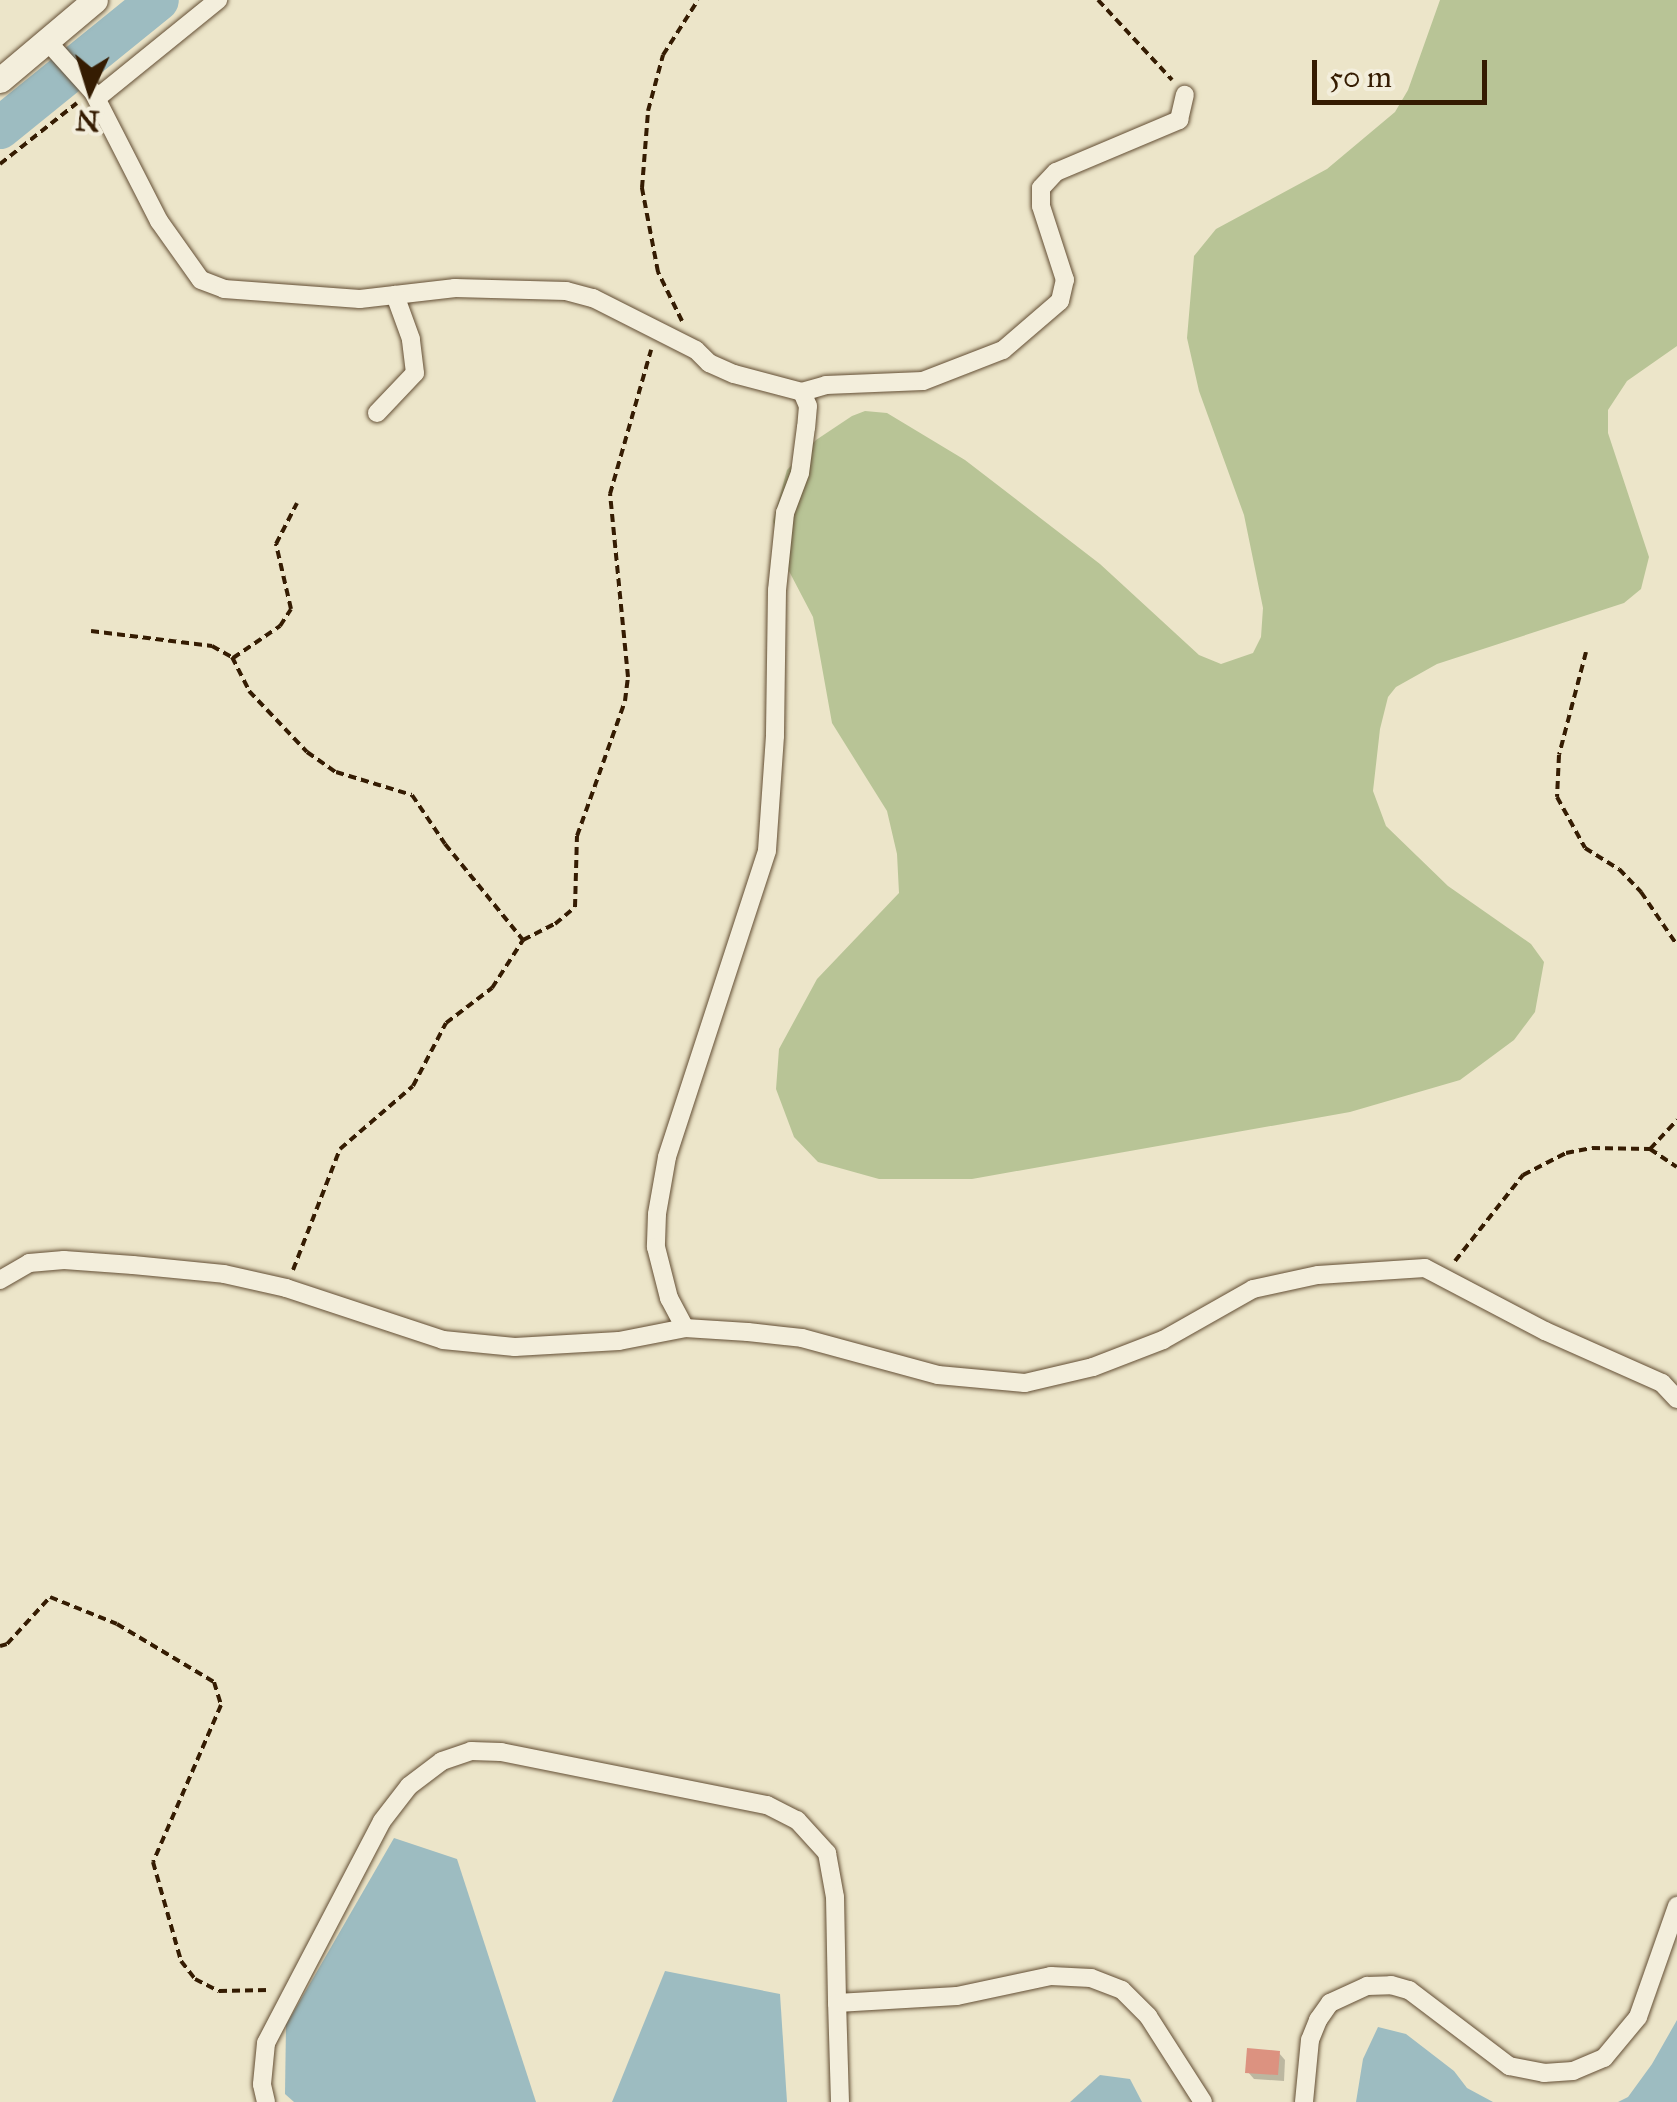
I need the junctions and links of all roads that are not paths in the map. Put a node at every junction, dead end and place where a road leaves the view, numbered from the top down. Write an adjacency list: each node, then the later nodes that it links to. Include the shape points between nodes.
1 (95, 0): 3 (main road)
2 (218, 0): 5 (street)
3 (54, 49): 4 (main road); 5 (street)
4 (0, 80)
5 (95, 95): 7 (street, via 158,220 201,280 360,299)
6 (1185, 95): 8 (street, via 1179,120 1056,172 1041,188 1064,280 1060,302 1003,350 924,381)
7 (395, 295): 8 (street, via 455,288 566,291 593,298 734,374); 9 (street, via 415,373)
8 (802, 392): 11 (street, via 806,427 786,513 778,590 767,851 667,1157 657,1214 656,1247)
9 (376, 413)
10 (0, 1280): 11 (street, via 29,1263 64,1260 224,1274 443,1340 515,1347 619,1341)
11 (685, 1328): 12 (street, via 802,1338 938,1375 1026,1383 1094,1368 1164,1340 1253,1289 1318,1275 1425,1268 1545,1332 1662,1383)
12 (1677, 1399)
13 (1677, 1906): 18 (street, via 1638,2017 1604,2058 1573,2071 1509,2066 1409,1990 1367,1986 1330,2003 1318,2020)
14 (836, 2003): 15 (street, via 827,1852 797,1820 767,1805 470,1751 442,1761 409,1786 382,1822 266,2043); 16 (street); 17 (street, via 958,1996 1051,1976 1091,1978 1122,1990 1148,2016)
15 (266, 2102)
16 (840, 2102)
17 (1204, 2102)
18 (1304, 2102)

